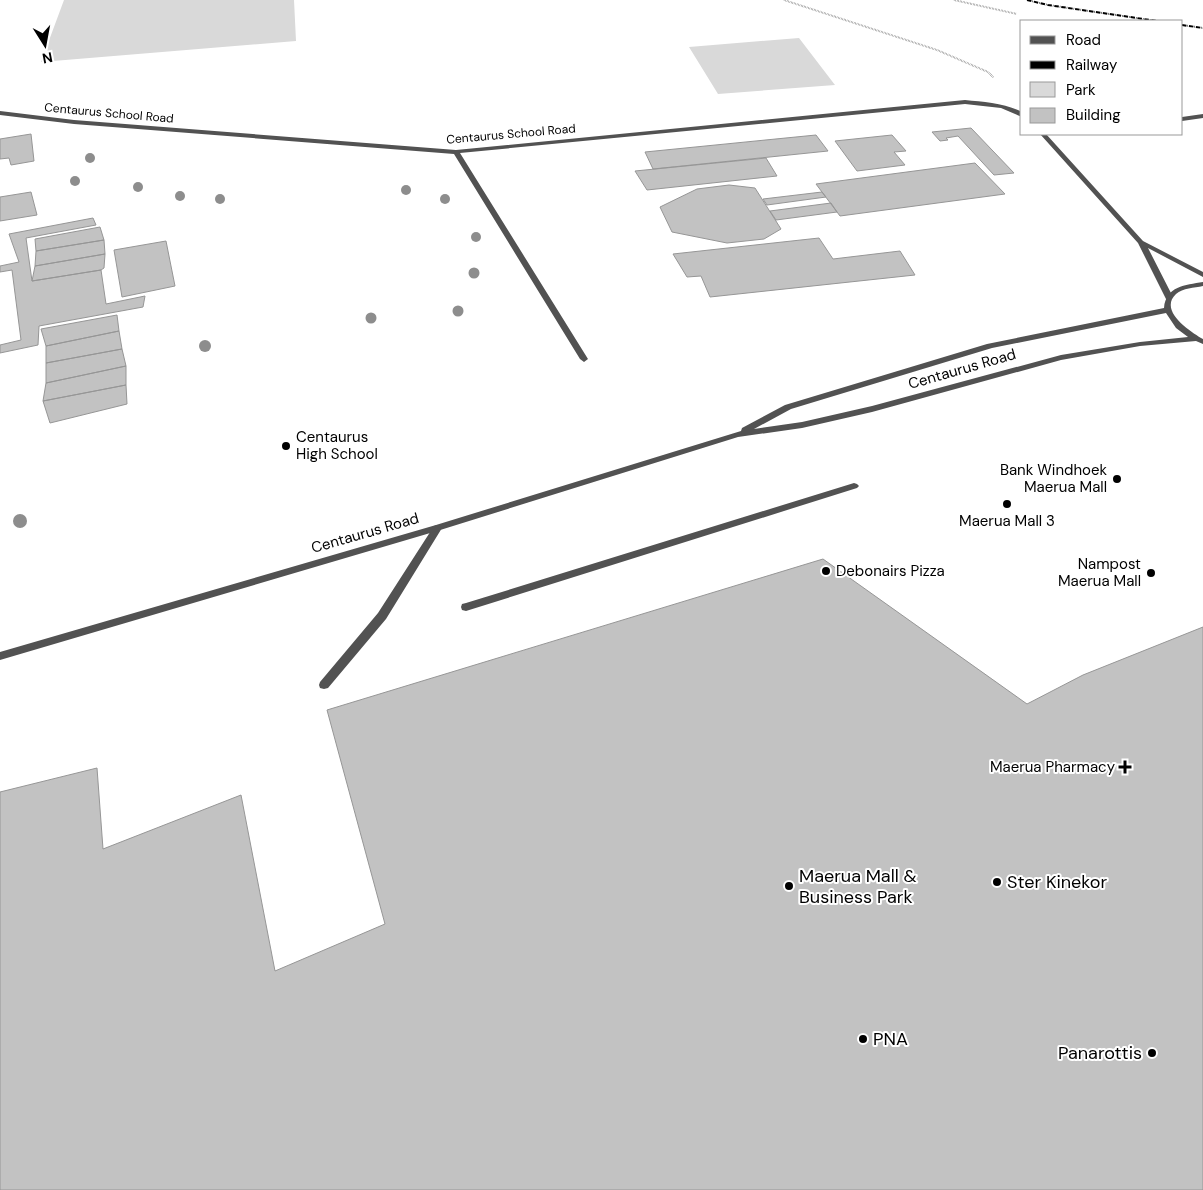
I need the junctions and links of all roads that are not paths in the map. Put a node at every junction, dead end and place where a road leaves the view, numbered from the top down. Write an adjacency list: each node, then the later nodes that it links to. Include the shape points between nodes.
1 (0, 113): 6 (street, Centaurus School Road, via 74,122)
2 (1019, 113): 6 (street, Centaurus School Road, via 992,105 964,102)
3 (1203, 116): 4 (street)
4 (1183, 119)
5 (1044, 135): 7 (street)
6 (456, 152): 13 (street)
7 (1141, 242): 8 (street); 10 (street)
8 (1203, 275)
9 (1203, 284): 10 (street, via 1191,285)
10 (1169, 297): 11 (street)
11 (1167, 310): 12 (street, Centaurus Road, via 1181,330); 14 (street, Centaurus Road, via 1088,324 962,354 788,407)
12 (1199, 340): 14 (street, Centaurus Road, via 1140,344 1061,358 872,409 802,425)
13 (584, 359)
14 (737, 434): 16 (street, Centaurus Road)
15 (854, 486): 17 (street)
16 (437, 528): 18 (street, Centaurus Road); 19 (street, via 382,616)
17 (466, 607)
18 (0, 656)
19 (324, 685)

